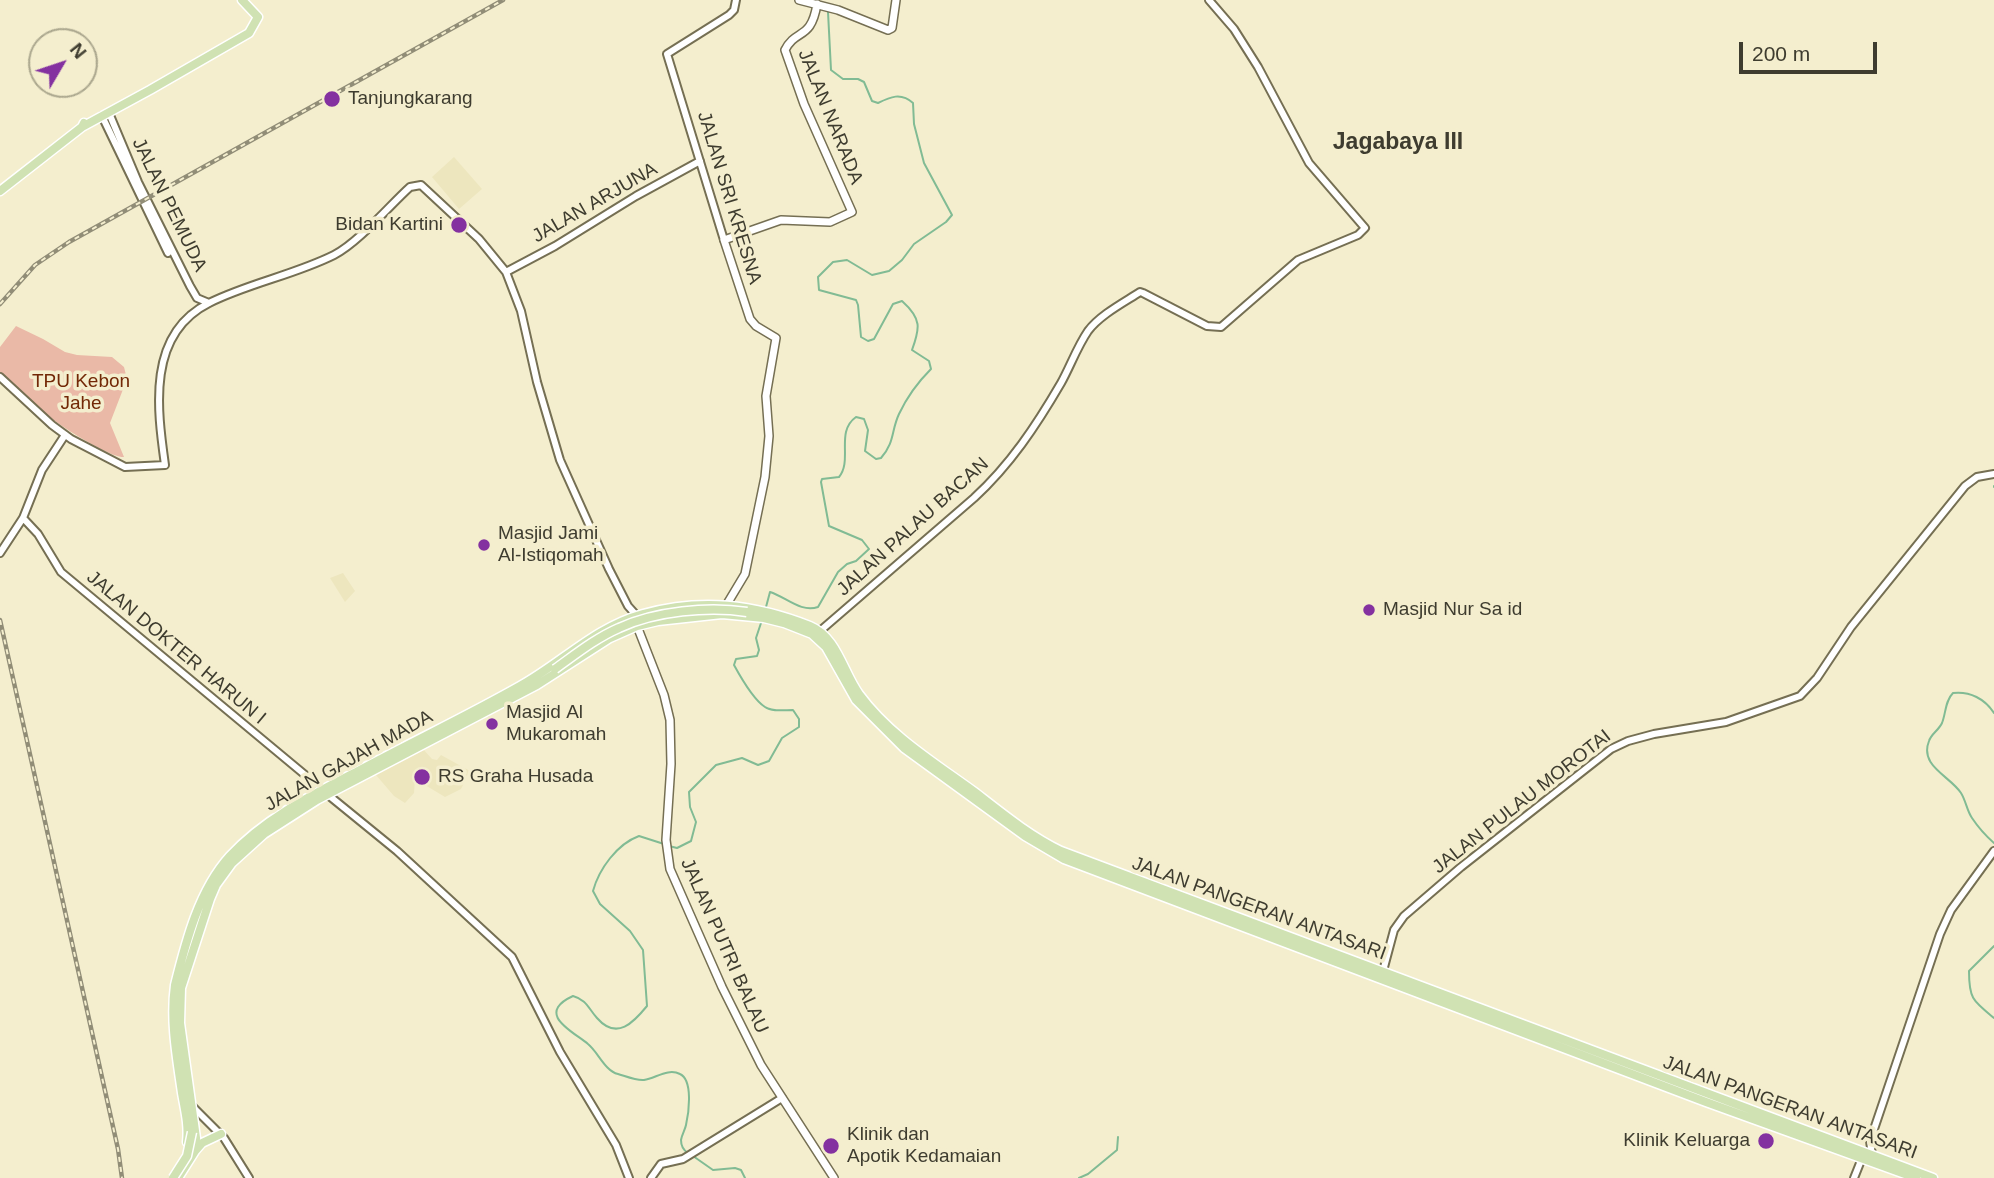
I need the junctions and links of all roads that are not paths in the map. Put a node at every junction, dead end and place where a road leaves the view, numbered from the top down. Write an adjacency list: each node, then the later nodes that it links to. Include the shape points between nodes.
1 (242, 0): 7 (main road, via 258,17 249,33)
2 (736, 0): 10 (street, JALAN SRI KRESNA, via 729,15 667,54)
3 (799, 0): 6 (main road)
4 (896, 0): 6 (main road, via 895,21 888,30)
5 (1209, 0): 33 (street, JALAN PALAU BACAN, via 1258,67 1309,163 1365,228 1298,260 1221,327 1207,326 1140,292 1122,303 1088,331 1023,445 997,476)
6 (817, 4): 13 (main road, JALAN NARADA, via 811,26 785,50 852,212 823,222 781,220)
7 (162, 82): 8 (main road); 9 (main road, via 108,107)
8 (106, 114): 9 (main road); 11 (street, JALAN PEMUDA)
9 (82, 127): 12 (main road)
10 (700, 161): 13 (street, JALAN SRI KRESNA); 14 (street, JALAN ARJUNA)
11 (136, 183): 15 (street, JALAN PEMUDA, via 195,295); 16 (street, JALAN PEMUDA)
12 (0, 191)
13 (724, 240): 22 (main road, JALAN SRI KRESNA, via 750,319 776,338 766,396 768,449 747,566)
14 (506, 272): 15 (street, via 479,239 417,184 335,254); 23 (street, via 521,311 560,460)
15 (209, 303): 16 (street)
16 (195, 311): 18 (street, via 177,330 162,364 158,417 165,465 128,467)
17 (0, 377): 18 (street)
18 (65, 435): 20 (street, via 43,470)
19 (1993, 474): 41 (street, JALAN PULAU MOROTAI, via 1965,486 1800,696 1726,722 1654,734 1611,749 1404,916 1394,930)
20 (23, 518): 21 (street); 36 (street, JALAN DOKTER HARUN I, via 61,572)
21 (0, 553)
22 (727, 604): 24 (main road, JALAN PANGERAN ANTASARI); 26 (main road, JALAN PANGERAN ANTASARI)
23 (628, 606): 27 (street); 30 (street)
24 (682, 607): 25 (main road, JALAN PANGERAN ANTASARI); 28 (main road, via 677,613)
25 (670, 609): 27 (main road, JALAN PANGERAN ANTASARI); 29 (main road, via 676,613)
26 (757, 614): 28 (main road, JALAN PANGERAN ANTASARI); 33 (main road, JALAN PANGERAN ANTASARI, via 791,619); 35 (main road, bridge, via 711,609 638,620 610,632); 39 (main road, JALAN PANGERAN ANTASARI, via 817,637 856,700 883,728 913,756 1025,836 1068,861)
27 (637, 616): 30 (main road, JALAN GAJAH MADA)
28 (683, 618): 29 (main road, JALAN PANGERAN ANTASARI)
29 (672, 619): 31 (main road, JALAN PANGERAN ANTASARI)
30 (620, 625): 31 (main road, JALAN GAJAH MADA); 32 (main road, JALAN GAJAH MADA); 34 (main road, JALAN GAJAH MADA)
31 (636, 626): 43 (main road, JALAN PUTRI BALAU, via 670,720 666,853 722,987)
32 (604, 630): 34 (main road, via 611,632); 35 (main road, JALAN GAJAH MADA)
33 (820, 631): 39 (main road, JALAN PANGERAN ANTASARI, via 860,695 928,759 1065,853)
34 (610, 638): 35 (main road, JALAN GAJAH MADA)
35 (544, 676): 36 (main road, JALAN GAJAH MADA)
36 (325, 792): 37 (main road, JALAN GAJAH MADA); 56 (street, JALAN DOKTER HARUN I, via 512,957)
37 (262, 832): 44 (main road, JALAN GAJAH MADA, via 216,885 183,977 180,1023); 46 (main road, JALAN GAJAH MADA, via 236,849 212,878 175,985 176,1043)
38 (1994, 851): 48 (street, via 1944,924)
39 (1193, 904): 40 (main road, JALAN PANGERAN ANTASARI)
40 (1203, 908): 41 (main road, JALAN PANGERAN ANTASARI); 42 (main road, JALAN PANGERAN ANTASARI)
41 (1383, 971): 42 (main road, JALAN PANGERAN ANTASARI)
42 (1662, 1081): 49 (main road, JALAN PANGERAN ANTASARI); 52 (main road, JALAN PANGERAN ANTASARI)
43 (782, 1098): 57 (street, via 683,1159 661,1164); 58 (main road, JALAN PUTRI BALAU)
44 (191, 1105): 45 (street); 46 (main road, JALAN GAJAH MADA)
45 (209, 1121): 46 (street, via 200,1119); 47 (street)
46 (192, 1128): 50 (main road, JALAN GAJAH MADA); 53 (main road, bridge, via 187,1156)
47 (221, 1134): 50 (main road); 55 (street)
48 (1870, 1141): 49 (street); 51 (street)
49 (1856, 1149): 51 (main road, JALAN PANGERAN ANTASARI)
50 (190, 1154): 53 (main road); 54 (main road)
51 (1872, 1155): 61 (main road, JALAN PANGERAN ANTASARI)
52 (1862, 1158): 59 (street); 60 (main road, JALAN PANGERAN ANTASARI)
53 (170, 1178)
54 (178, 1178)
55 (249, 1178)
56 (629, 1178)
57 (651, 1178)
58 (834, 1178)
59 (1854, 1178)
60 (1916, 1178)
61 (1933, 1178)

